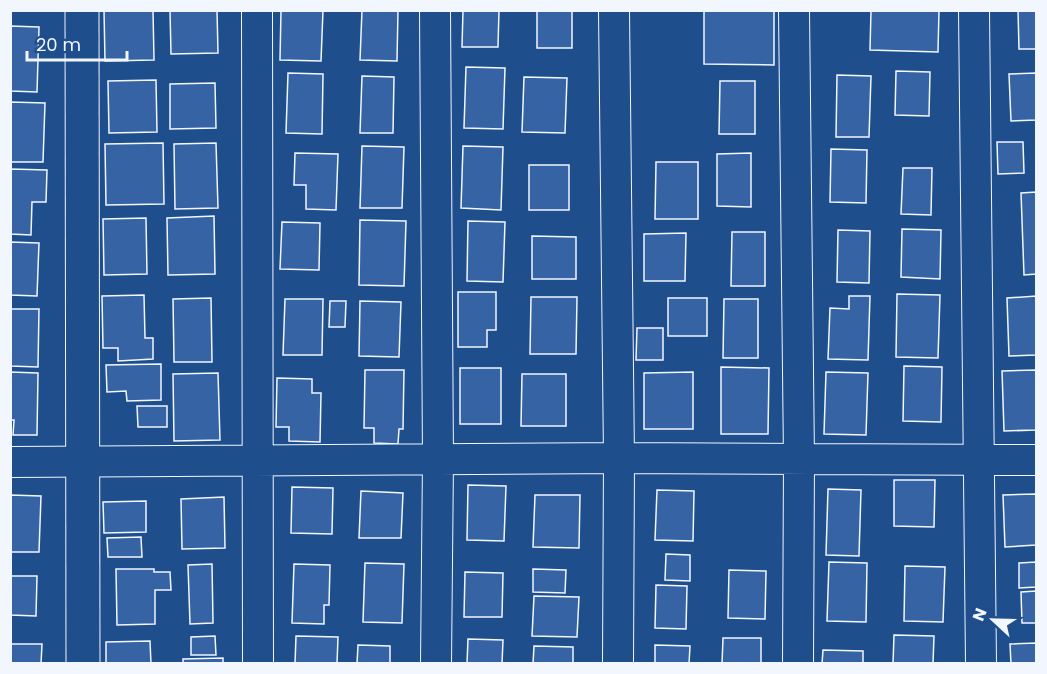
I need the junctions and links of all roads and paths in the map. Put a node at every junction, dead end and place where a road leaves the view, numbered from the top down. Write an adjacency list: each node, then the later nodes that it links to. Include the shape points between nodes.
1 (82, 10): 14 (street)
2 (257, 10): 11 (street)
3 (435, 10): 8 (street)
4 (614, 10): 7 (street)
5 (794, 10): 9 (street)
6 (974, 10): 12 (street)
7 (619, 458): 8 (street); 9 (street); 18 (street)
8 (438, 459): 11 (street); 17 (street)
9 (799, 460): 12 (street); 19 (street)
10 (1036, 460): 12 (street)
11 (258, 461): 14 (street); 16 (street)
12 (979, 461): 20 (street)
13 (10, 462): 14 (street)
14 (83, 462): 15 (street)
15 (83, 663)
16 (258, 663)
17 (436, 663)
18 (618, 663)
19 (798, 663)
20 (981, 663)

